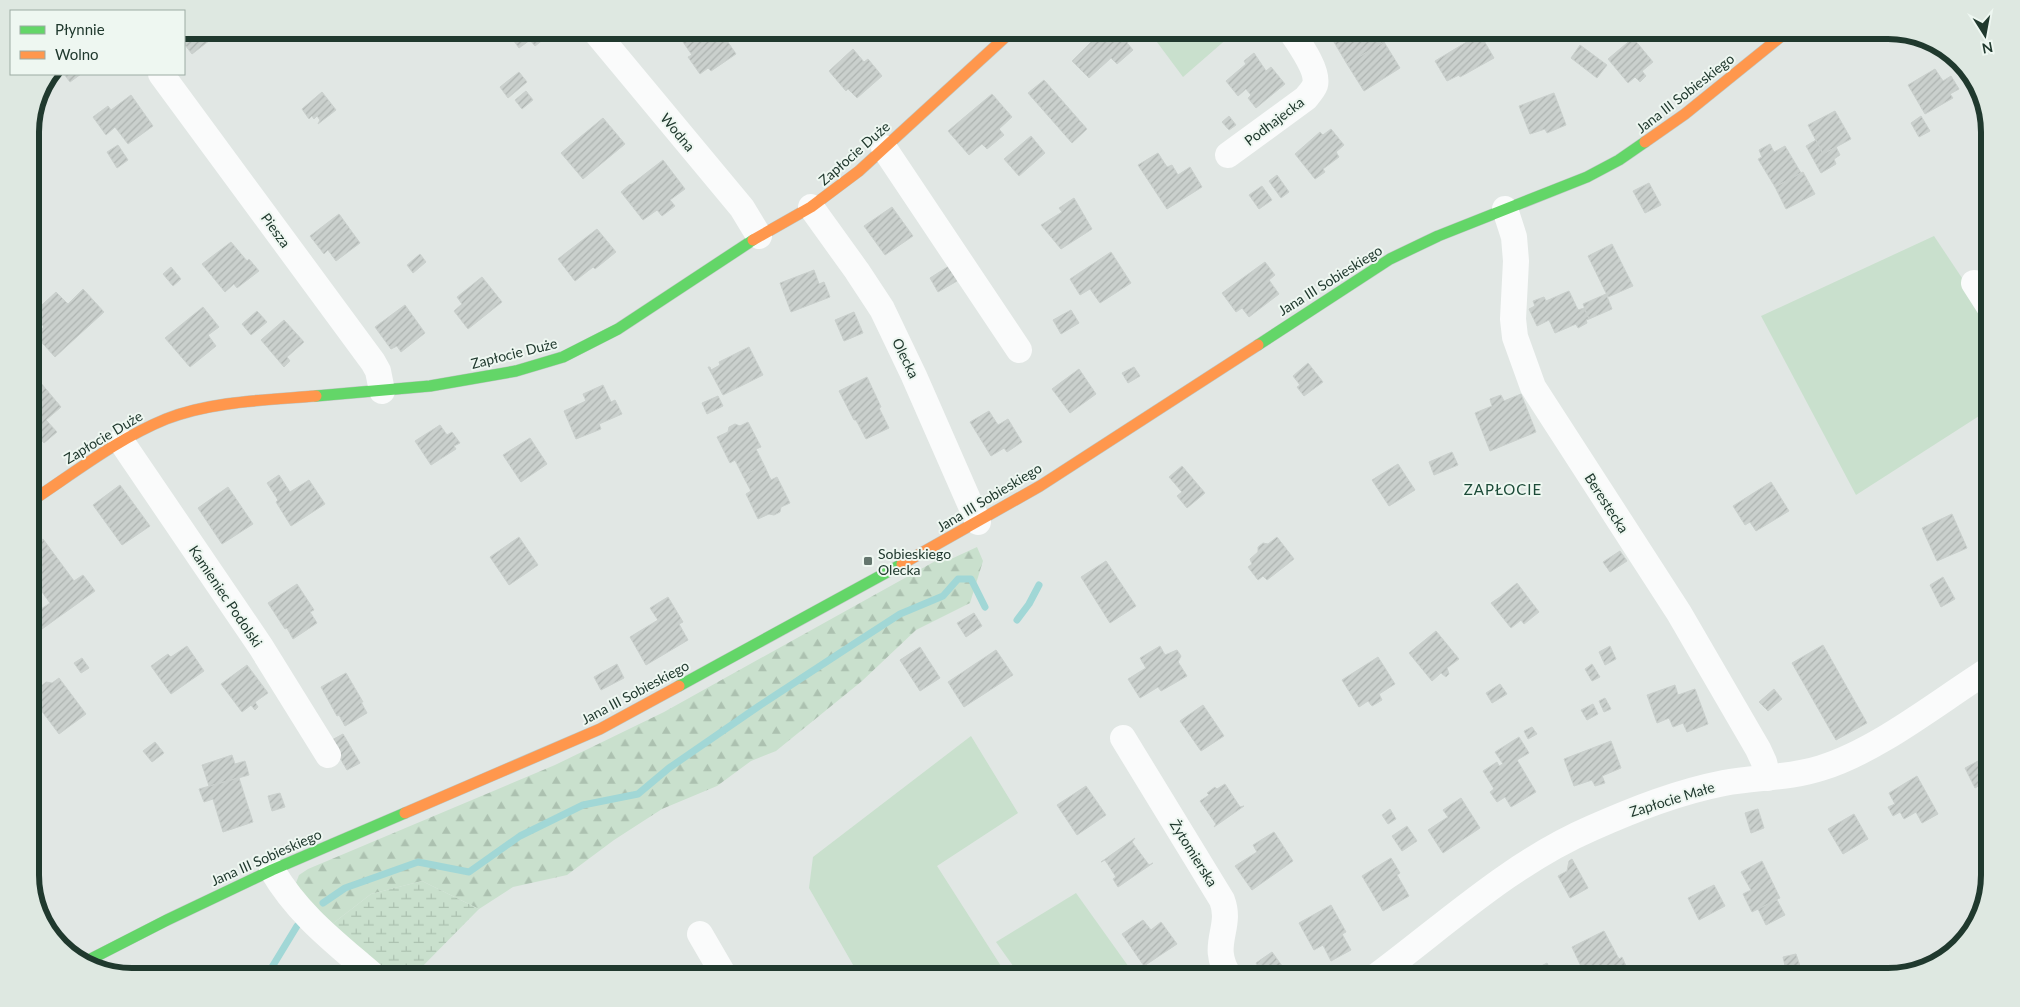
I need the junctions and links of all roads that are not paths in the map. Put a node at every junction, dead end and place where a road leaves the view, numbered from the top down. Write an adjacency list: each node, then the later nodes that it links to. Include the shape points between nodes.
1 (601, 39): 10 (street, Wodna, via 742,208)
2 (1003, 39): 6 (street, Zapłocie Duże)
3 (1295, 39): 7 (street, Podhajecka, via 1315,74 1312,91)
4 (1778, 39): 9 (street, Jana III Sobieskiego, via 1685,114 1619,160 1587,177)
5 (162, 75): 14 (street, Piesza, via 373,362)
6 (884, 148): 8 (street, Zapłocie Duże); 13 (street)
7 (1228, 155)
8 (811, 207): 10 (street, Zapłocie Duże); 17 (street, Olecka, via 882,309)
9 (1505, 209): 17 (street, Jana III Sobieskiego, via 1390,259 1040,486); 21 (street, Berestecka, via 1514,237 1516,261 1515,337 1533,387 1679,613 1758,748)
10 (759, 236): 14 (street, Zapłocie Duże, via 618,328 563,357 478,379)
11 (1974, 284): 12 (street)
12 (1981, 294)
13 (1019, 350)
14 (382, 391): 15 (street, Zapłocie Duże, via 219,405 166,419)
15 (121, 441): 16 (street, Zapłocie Duże); 20 (street, Kamieniec Podolski, via 261,647)
16 (39, 496)
17 (978, 522): 22 (street, Jana III Sobieskiego, via 600,729)
18 (1981, 675): 21 (street, Zapłocie Małe, via 1902,727 1848,757 1822,768)
19 (1123, 738): 27 (street, Żytomierska, via 1226,908 1219,950)
20 (328, 755)
21 (1768, 778): 28 (street, Zapłocie Małe, via 1725,783 1683,793 1590,829 1506,876)
22 (272, 870): 24 (street, Jana III Sobieskiego); 25 (street, via 284,891 308,918)
23 (700, 934): 26 (street)
24 (91, 959)
25 (365, 968)
26 (720, 968)
27 (1225, 968)
28 (1387, 968)

